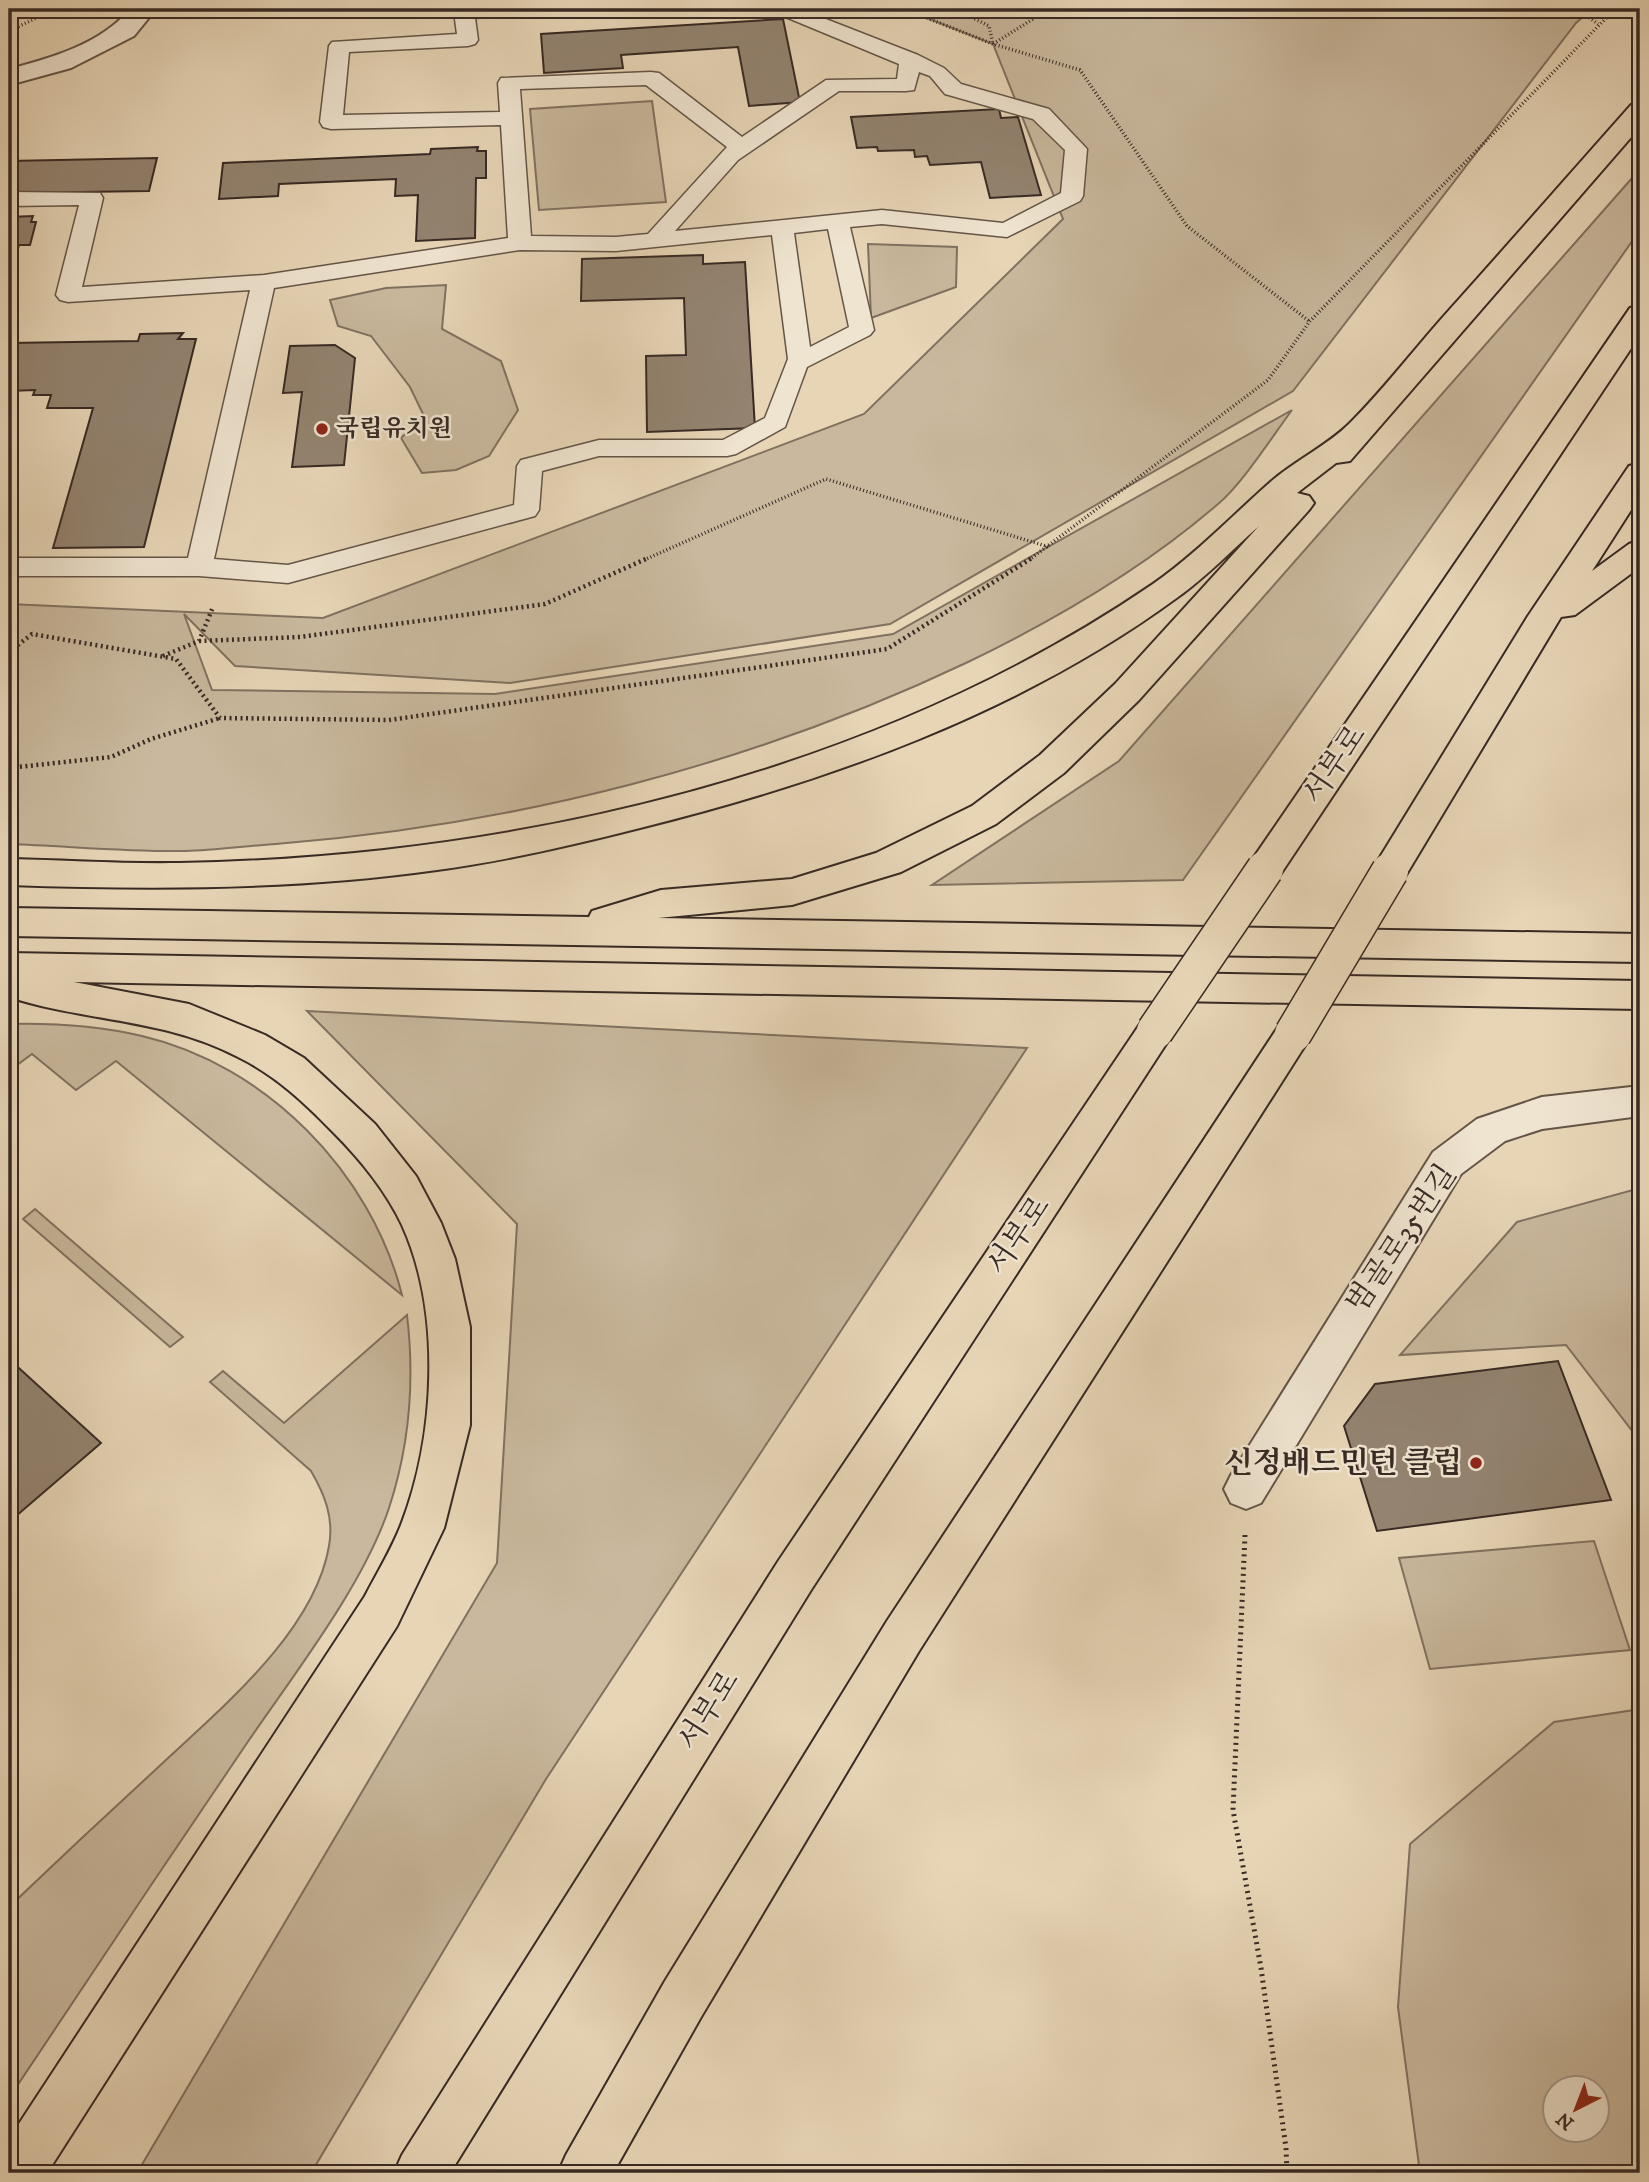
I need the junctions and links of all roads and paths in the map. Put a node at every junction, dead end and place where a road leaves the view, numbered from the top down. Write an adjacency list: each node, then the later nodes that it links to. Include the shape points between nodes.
1 (55, 9): 11 (path)
2 (144, 9): 14 (street, via 125,31 62,63)
3 (519, 9): 16 (lane, via 464,12 468,40 339,46 331,122)
4 (783, 9): 13 (lane)
5 (904, 9): 12 (path)
6 (956, 9): 12 (path, via 989,26)
7 (1049, 9): 12 (path)
8 (1578, 9): 10 (path)
9 (1615, 9): 10 (path)
10 (1598, 24): 25 (path)
11 (9, 31)
12 (993, 44): 25 (path, via 1080,70 1187,226)
13 (911, 59): 17 (lane, via 905,85 834,85); 19 (lane, via 937,72 953,89 1041,114 1076,149 1072,196 1007,230 882,216)
14 (9, 77)
15 (1640, 111): 27 (highway)
16 (511, 118): 17 (lane, via 509,83 651,78); 22 (lane)
17 (741, 147): 21 (lane)
18 (9, 199): 23 (lane, via 92,198 68,295)
19 (838, 222): 20 (lane); 26 (lane, via 862,330)
20 (782, 228): 21 (lane); 26 (lane)
21 (655, 240): 22 (lane)
22 (520, 243): 23 (lane)
23 (264, 282): 31 (lane)
24 (1640, 314): 50 (highway, 서부로, bridge, via 1155,1031 795,1575)
25 (1310, 321): 29 (path, via 1268,380)
26 (800, 362): 33 (lane, via 776,422 727,448 599,448 530,466 526,510 288,574)
27 (1356, 434): 40 (highway, via 1295,478 1168,589 1056,660 931,721 815,766 561,835 437,857 178,876); 42 (highway, via 1127,692 1052,764 984,815 888,863 792,892 661,904)
28 (1640, 473): 34 (highway)
29 (1049, 547): 35 (path, via 826,479 545,604 299,636); 38 (path, via 887,649 389,720)
30 (1640, 551): 34 (highway)
31 (199, 567): 32 (lane); 33 (lane)
32 (9, 568)
33 (229, 570): 35 (path)
34 (1540, 624): 51 (highway, bridge, via 1293,1034 903,1636 683,1999)
35 (198, 641): 37 (path)
36 (9, 652): 37 (path, via 32,634)
37 (162, 657): 38 (path, via 176,659)
38 (220, 718): 39 (path, via 111,757)
39 (9, 768)
40 (9, 872)
41 (9, 922): 42 (highway)
42 (573, 931): 43 (highway)
43 (1640, 948)
44 (9, 967): 46 (highway)
45 (9, 985): 49 (highway, via 189,1019 252,1046 290,1069 361,1135 402,1188 435,1259 449,1339 449,1426 422,1528 381,1611)
46 (1640, 995)
47 (1640, 1101): 48 (street, 범골로35번길, via 1542,1113 1491,1130 1447,1163)
48 (1247, 1489): 52 (path, via 1233,1810 1261,1968)
49 (17, 2173)
50 (420, 2173)
51 (584, 2173)
52 (1287, 2173)

